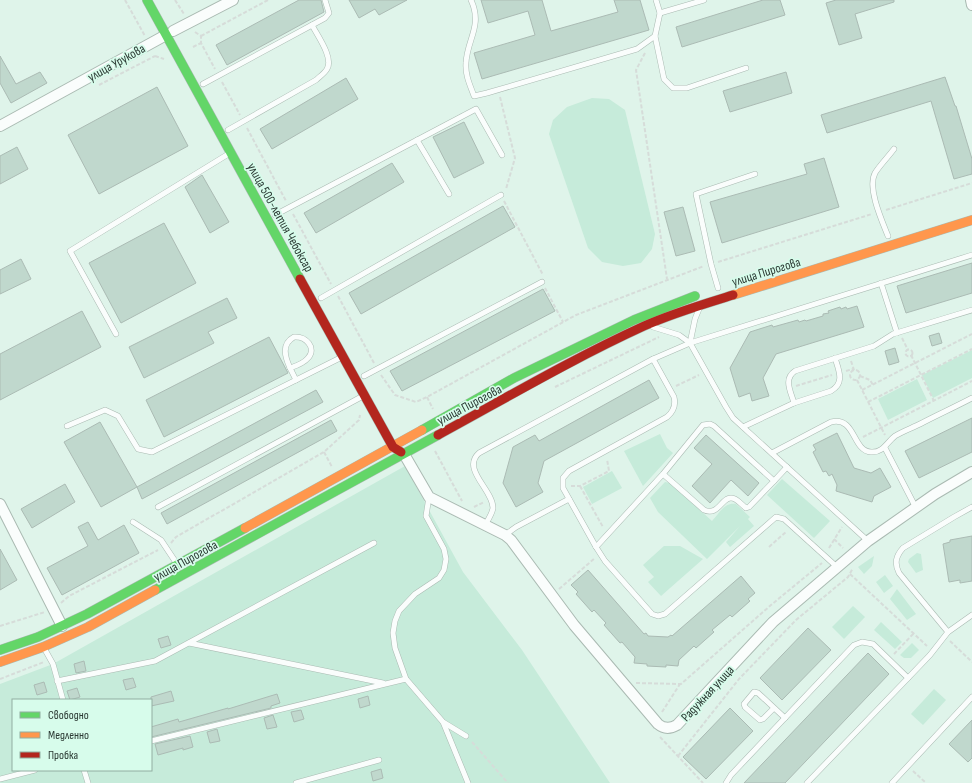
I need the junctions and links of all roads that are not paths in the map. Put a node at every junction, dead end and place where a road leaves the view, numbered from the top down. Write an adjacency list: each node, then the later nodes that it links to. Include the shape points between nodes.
1 (147, 0): 12 (main road, улица 500-летия Чебоксар)
2 (156, 0): 12 (main road, улица 500-летия Чебоксар)
3 (233, 0): 12 (street, улица Урукова)
4 (325, 0): 11 (lane, via 329,12 325,18)
5 (471, 0): 13 (lane, via 475,31 467,53 466,65 474,96 637,49)
6 (656, 0): 10 (lane)
7 (704, 0): 10 (lane)
8 (971, 0): 9 (street)
9 (972, 5)
10 (660, 13): 13 (lane)
11 (312, 25): 15 (lane); 17 (lane, via 327,52 327,68 316,80)
12 (170, 33): 15 (main road, улица 500-летия Чебоксар); 16 (street, улица Урукова); 17 (main road, улица 500-летия Чебоксар)
13 (655, 36): 14 (lane, via 664,79 673,88 687,88)
14 (746, 68)
15 (202, 84): 17 (main road, улица 500-летия Чебоксар)
16 (0, 126)
17 (224, 132): 20 (main road, улица 500-летия Чебоксар)
18 (417, 140): 21 (lane, via 476,109); 23 (lane); 25 (lane)
19 (894, 149): 27 (lane, via 874,174 872,184)
20 (234, 150): 25 (main road, улица 500-летия Чебоксар); 42 (lane, via 70,251)
21 (502, 155)
22 (755, 174): 34 (lane, via 696,194 711,264)
23 (449, 194)
24 (501, 195): 36 (lane)
25 (271, 217): 36 (main road, улица 500-летия Чебоксар)
26 (972, 220): 29 (main road, улица Пирогова)
27 (888, 236): 29 (main road)
28 (870, 241): 30 (main road)
29 (891, 245): 30 (main road, улица Пирогова)
30 (874, 251): 37 (main road, улица Пирогова)
31 (972, 255): 33 (lane)
32 (542, 282): 48 (lane)
33 (881, 283): 41 (lane); 43 (lane)
34 (722, 287): 35 (main road, улица Пирогова)
35 (701, 294): 37 (main road); 39 (main road, улица Пирогова)
36 (317, 301): 44 (main road, улица 500-летия Чебоксар)
37 (700, 304): 40 (main road, улица Пирогова); 43 (lane)
38 (972, 310): 41 (lane)
39 (642, 316): 40 (main road); 56 (main road, улица Пирогова, via 514,378)
40 (646, 325): 43 (lane, via 679,335); 59 (main road, улица Пирогова, via 588,353)
41 (898, 333): 45 (lane, via 888,336 874,346)
42 (116, 334)
43 (690, 342): 46 (lane); 55 (lane, via 728,412)
44 (347, 355): 48 (main road, улица 500-летия Чебоксар); 49 (lane); 50 (main road, улица 500-летия Чебоксар)
45 (835, 358): 52 (lane, via 840,373 840,382 836,389); 52 (lane, via 792,373 788,382)
46 (652, 359): 65 (lane, via 674,397 674,408 670,415 568,471 563,478 562,486); 71 (lane, via 479,453 474,458 473,468 492,502 493,509)
47 (290, 368): 47 (lane, via 285,347 290,340 303,338 311,346 310,354 305,361); 49 (lane)
48 (364, 376): 53 (main road, улица 500-летия Чебоксар)
49 (296, 380): 54 (lane, via 152,452 138,449 118,416 105,410)
50 (364, 396): 56 (main road, улица 500-летия Чебоксар); 67 (lane)
51 (972, 398): 57 (lane, via 895,436)
52 (794, 403): 55 (lane)
53 (387, 417)
54 (67, 426)
55 (743, 427): 58 (lane)
56 (397, 442): 59 (main road, улица 500-летия Чебоксар); 76 (main road, улица Пирогова)
57 (885, 448): 58 (lane, via 878,452 867,452 862,449 844,423 836,421); 69 (lane)
58 (772, 453): 60 (lane)
59 (404, 454): 64 (street); 78 (main road, улица Пирогова)
60 (787, 467): 63 (lane); 73 (lane)
61 (972, 472): 69 (street, Радужная улица)
62 (663, 474): 63 (lane, via 704,510 710,512 729,499 736,499 744,507 749,507); 63 (lane, via 701,427 710,424); 75 (lane)
63 (774, 481)
64 (429, 497): 71 (street); 89 (lane, via 426,516 444,549 446,559 439,578 415,594 399,611 395,621 395,648)
65 (569, 499): 72 (lane); 75 (lane)
66 (0, 504): 80 (street)
67 (158, 507)
68 (972, 507): 81 (lane, via 903,548 896,561 899,573)
69 (916, 508): 73 (street, Радужная улица)
70 (132, 522): 76 (lane, via 162,540)
71 (485, 525): 72 (street)
72 (505, 535): 77 (street, Радужная улица, via 513,542 574,625 656,722 666,728 677,725 773,622)
73 (868, 541): 77 (street, Радужная улица)
74 (374, 543): 84 (lane)
75 (596, 547): 77 (lane, via 652,614 658,616 665,614 774,518 781,518 793,526)
76 (178, 564): 78 (main road); 80 (main road, улица Пирогова)
77 (837, 567)
78 (184, 575): 83 (main road, улица Пирогова)
79 (972, 615): 81 (lane)
80 (62, 626): 82 (main road, улица Пирогова); 83 (main road)
81 (946, 634): 88 (lane)
82 (38, 637): 85 (main road); 86 (main road, улица Пирогова)
83 (67, 637): 85 (main road, улица Пирогова)
84 (189, 643): 90 (lane, via 155,661); 91 (lane)
85 (43, 647): 87 (main road, улица Пирогова); 90 (lane, via 53,664)
86 (0, 650)
87 (0, 662)
88 (908, 678): 95 (lane, via 873,644 858,643); 107 (lane)
89 (406, 679): 91 (lane); 96 (lane)
90 (57, 681): 92 (lane)
91 (386, 684): 98 (lane)
92 (63, 699)
93 (971, 699): 108 (lane)
94 (774, 708): 94 (lane, via 760,720 744,704 756,692); 95 (lane)
95 (784, 718): 106 (lane, via 731,774)
96 (443, 722): 97 (lane); 105 (lane)
97 (466, 736)
98 (152, 741)
99 (379, 760): 104 (lane)
100 (31, 771): 102 (lane)
101 (84, 771): 103 (lane)
102 (0, 779)
103 (88, 783)
104 (296, 783)
105 (468, 783)
106 (726, 783)
107 (807, 783)
108 (892, 783)

